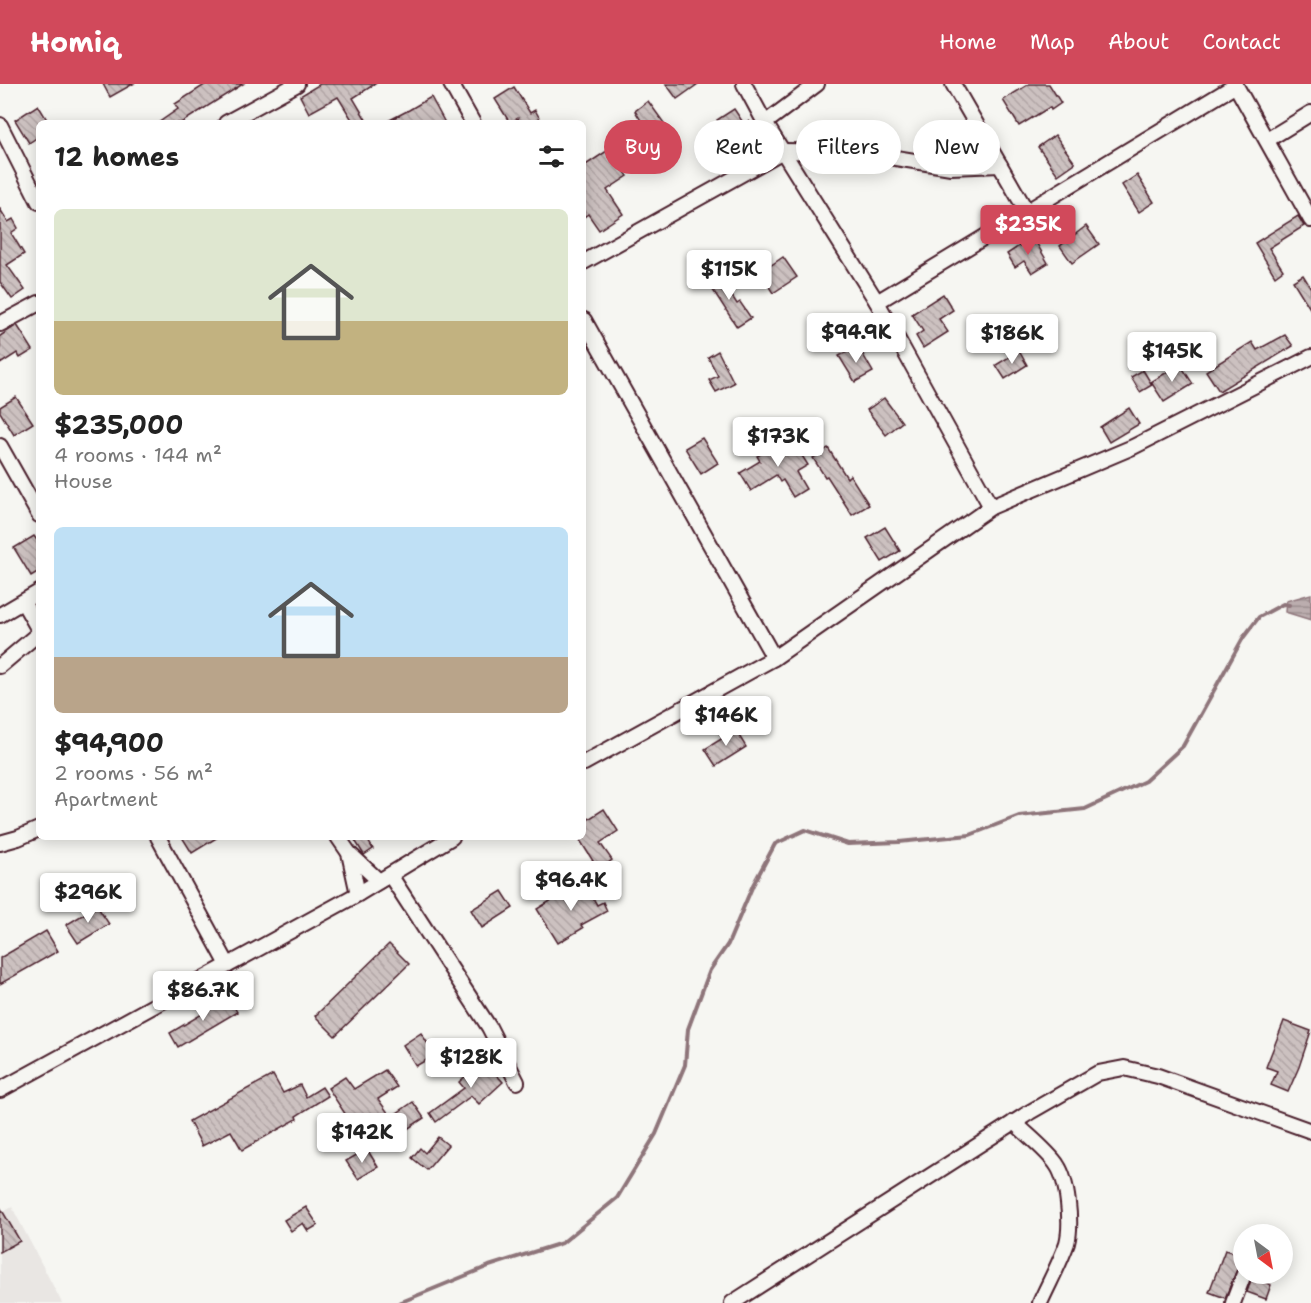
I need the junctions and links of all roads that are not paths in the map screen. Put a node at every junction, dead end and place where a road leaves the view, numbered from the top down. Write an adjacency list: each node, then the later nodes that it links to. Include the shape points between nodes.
1 (297, 84): 8 (street)
2 (451, 84): 9 (street)
3 (744, 84): 10 (street)
4 (817, 84): 11 (street)
5 (953, 84): 12 (street)
6 (1235, 84): 14 (street); 21 (street)
7 (1311, 113): 14 (street)
8 (231, 120)
9 (471, 120)
10 (763, 120)
11 (769, 120)
12 (974, 120)
13 (0, 125): 20 (street)
14 (1267, 140): 22 (street)
15 (784, 151): 17 (street, via 859,152)
16 (784, 153): 24 (street)
17 (913, 161)
18 (1000, 165): 21 (street)
19 (742, 174): 23 (street)
20 (36, 196)
21 (1027, 212): 24 (street)
22 (1311, 219)
23 (586, 261)
24 (877, 302): 30 (street)
25 (36, 305): 26 (street)
26 (0, 324)
27 (586, 324): 37 (street)
28 (1311, 357): 30 (street, via 1133,447)
29 (0, 446): 31 (street)
30 (991, 507): 37 (street)
31 (36, 510)
32 (36, 594): 33 (street)
33 (23, 602): 34 (street); 35 (street)
34 (0, 615)
35 (36, 626)
36 (36, 634): 38 (street)
37 (774, 658): 39 (street)
38 (0, 666)
39 (586, 762)
40 (36, 830): 44 (street)
41 (160, 840): 48 (street)
42 (340, 840): 45 (street)
43 (447, 840): 46 (street)
44 (0, 843)
45 (349, 853): 46 (street); 47 (street)
46 (385, 878): 47 (street); 49 (street, via 489,1027)
47 (358, 894): 48 (street)
48 (228, 965): 50 (street)
49 (517, 1082)
50 (0, 1090)
51 (1014, 1122): 52 (street, via 1098,1073 1124,1068 1158,1076); 54 (street); 55 (street, via 1057,1164 1064,1179 1069,1218 1067,1241)
52 (1311, 1131)
53 (1240, 1284): 56 (street)
54 (732, 1303)
55 (1040, 1303)
56 (1233, 1303)

